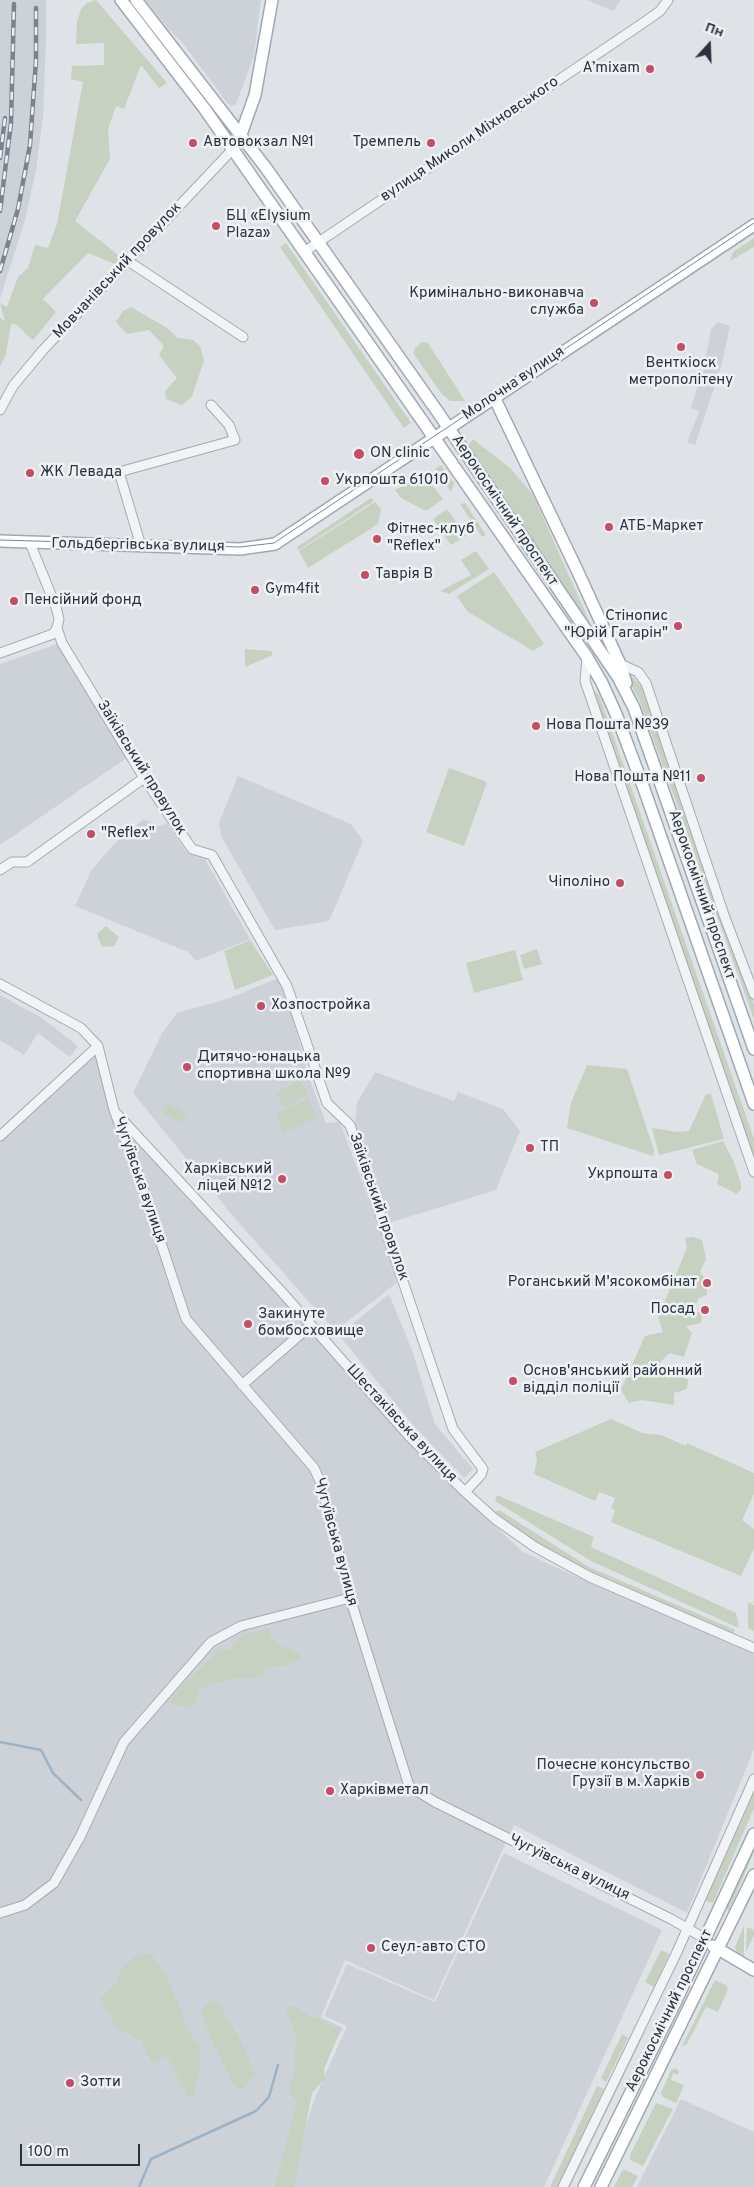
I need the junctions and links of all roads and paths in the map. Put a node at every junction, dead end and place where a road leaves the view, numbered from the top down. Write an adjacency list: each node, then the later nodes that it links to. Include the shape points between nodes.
1 (121, 0): 7 (main road, Аерокосмічний проспект)
2 (136, 0): 6 (main road, Аерокосмічний проспект)
3 (272, 0): 5 (main road)
4 (668, 0): 10 (street, вулиця Миколи Міхновського, via 646,21)
5 (251, 109): 6 (main road); 8 (main road)
6 (242, 136): 7 (main road, Мовчанівський провулок); 8 (main road, Аерокосмічний проспект)
7 (232, 150): 11 (main road, Аерокосмічний проспект); 12 (street, Мовчанівський провулок)
8 (255, 153): 10 (main road, Аерокосмічний проспект)
9 (754, 225): 14 (main road, Молочна вулиця)
10 (318, 242): 11 (street, вулиця Миколи Міхновського); 17 (main road, Аерокосмічний проспект)
11 (304, 252): 18 (main road, Аерокосмічний проспект)
12 (128, 261): 13 (street); 16 (street, Мовчанівський провулок, via 12,386)
13 (243, 337)
14 (494, 397): 17 (main road, Молочна вулиця); 23 (main road)
15 (211, 405): 22 (street, via 230,425 235,440 119,472)
16 (0, 410)
17 (448, 429): 18 (main road, Молочна вулиця); 24 (main road, Аерокосмічний проспект)
18 (434, 438): 21 (main road, Молочна вулиця); 27 (main road, Аерокосмічний проспект)
19 (0, 541): 20 (main road, Гольдбергівська вулиця)
20 (30, 543): 22 (main road, Гольдбергівська вулиця); 25 (street, Заїківський провулок, via 56,607)
21 (275, 544): 22 (main road, Гольдбергівська вулиця, via 248,549)
22 (141, 546)
23 (595, 609): 24 (main road, via 593,626); 29 (main road)
24 (580, 623): 28 (main road, Аерокосмічний проспект)
25 (57, 628): 26 (street, via 53,634); 31 (street, Заїківський провулок, via 62,643)
26 (0, 653)
27 (587, 657): 37 (main road, Аерокосмічний проспект, via 616,714); 40 (street, via 585,681)
28 (606, 659): 29 (street); 30 (main road, Аерокосмічний проспект)
29 (620, 664): 30 (main road); 34 (street, via 638,672 646,684)
30 (634, 708): 36 (main road, Аерокосмічний проспект)
31 (144, 778): 32 (street, via 27,862 12,862); 43 (street, Заїківський провулок, via 192,849 212,855 287,986 326,1103 350,1125 453,1429 483,1469 481,1476)
32 (0, 870)
33 (0, 984): 35 (street, Чугуївська вулиця, via 81,1028)
34 (754, 994)
35 (98, 1046): 38 (street, Чугуївська вулиця); 39 (street)
36 (754, 1049)
37 (754, 1104)
38 (114, 1110): 41 (street, Шестаківська вулиця); 42 (street, Чугуївська вулиця, via 186,1319)
39 (0, 1136)
40 (754, 1172)
41 (311, 1326): 42 (street); 43 (street, Шестаківська вулиця, via 409,1436)
42 (242, 1385): 44 (street, Чугуївська вулиця, via 314,1468 321,1483)
43 (465, 1492): 45 (street, Шестаківська вулиця, via 495,1519 535,1547 590,1578)
44 (350, 1598): 49 (street, via 241,1626 211,1642 124,1742 80,1838 54,1882 25,1905); 50 (street, Чугуївська вулиця, via 409,1786)
45 (754, 1648)
46 (754, 1779): 50 (street)
47 (754, 1834): 51 (main road, Аерокосмічний проспект)
48 (754, 1874): 52 (main road, Аерокосмічний проспект)
49 (0, 1913)
50 (688, 1928): 51 (street, Чугуївська вулиця); 54 (street)
51 (704, 1938): 52 (main road); 55 (main road, Аерокосмічний проспект)
52 (718, 1949): 53 (main road); 56 (main road, Аерокосмічний проспект)
53 (754, 1970)
54 (563, 2187)
55 (584, 2187)
56 (601, 2187)

